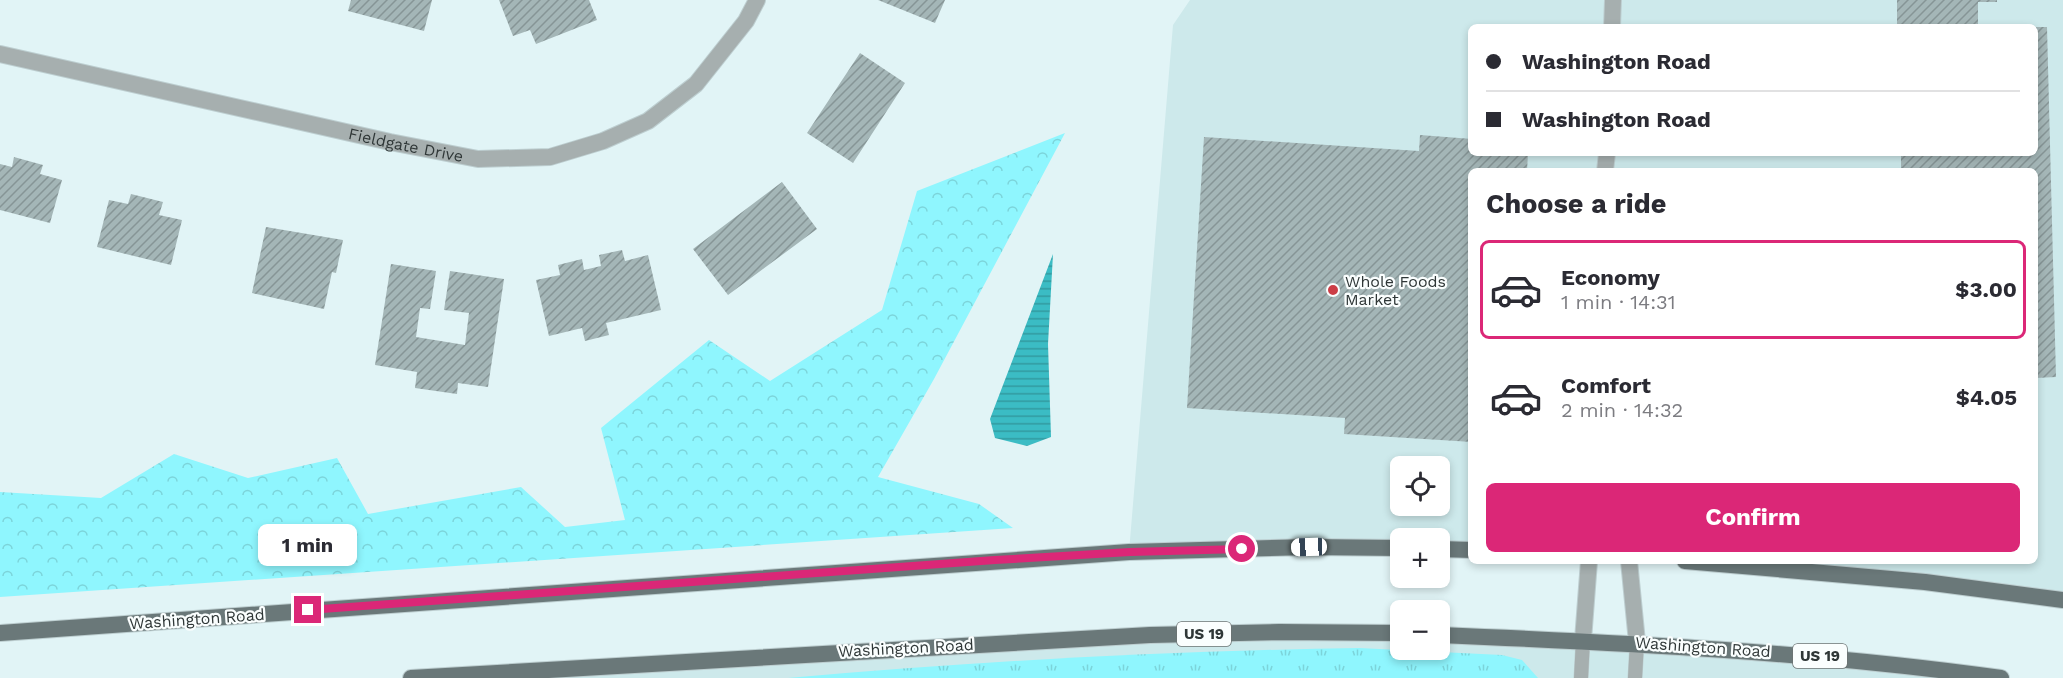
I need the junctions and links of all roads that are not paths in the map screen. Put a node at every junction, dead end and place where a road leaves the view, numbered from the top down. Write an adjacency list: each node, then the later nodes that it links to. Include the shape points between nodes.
1 (757, 0): 4 (street, Fieldgate Drive, via 746,21 696,84 648,121 603,141 550,157 477,159)
2 (1613, 0): 3 (street)
3 (1612, 24)
4 (0, 54)
5 (1390, 548): 12 (main road, Washington Road, via 1107,553)
6 (1450, 549): 7 (main road)
7 (1468, 550)
8 (1589, 564): 15 (street)
9 (1629, 564): 16 (street)
10 (1755, 564): 11 (main road)
11 (2063, 600)
12 (0, 633)
13 (1390, 633): 17 (main road, Washington Road / US 19, via 1126,636)
14 (1450, 635): 15 (main road, Washington Road / US 19)
15 (1583, 640): 16 (main road, Washington Road / US 19); 18 (lane)
16 (1637, 642): 19 (lane); 20 (main road, Washington Road / US 19, via 1806,654)
17 (411, 678)
18 (1581, 678)
19 (1635, 678)
20 (2001, 678)

